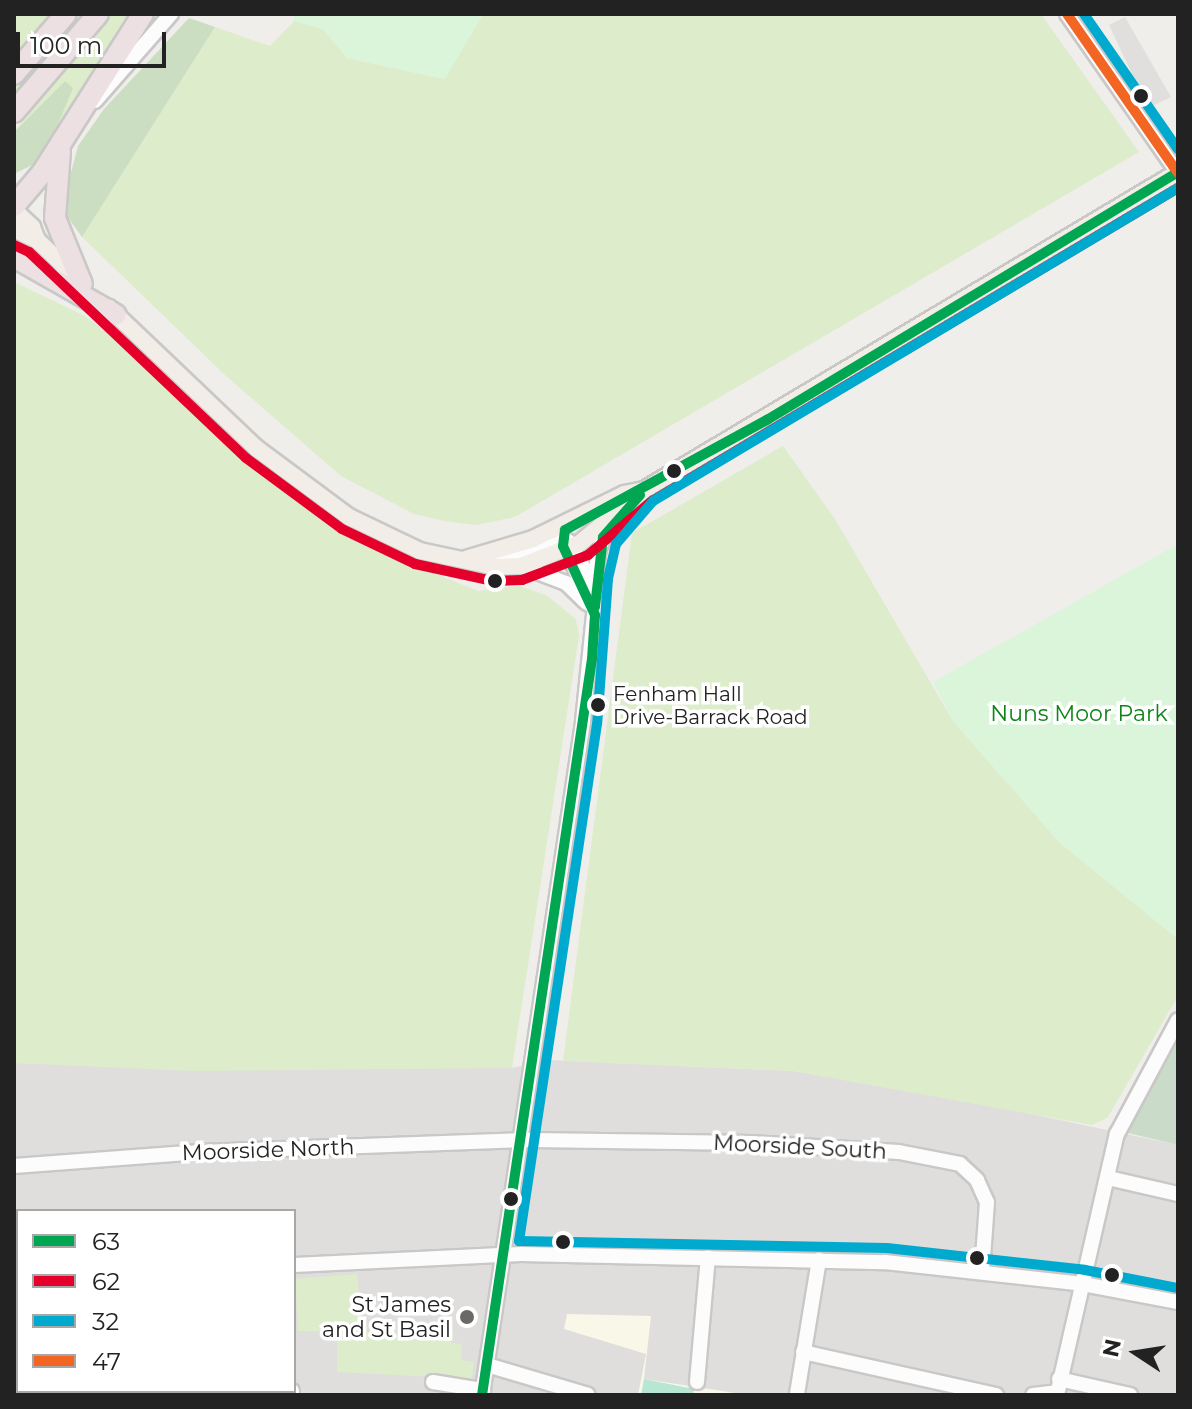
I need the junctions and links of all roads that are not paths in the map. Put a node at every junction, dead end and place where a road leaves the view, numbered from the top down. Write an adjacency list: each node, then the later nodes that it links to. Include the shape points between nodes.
1 (66, 14): 6 (highway)
2 (98, 14): 7 (highway)
3 (143, 14): 8 (highway)
4 (171, 14): 8 (street)
5 (1067, 14): 10 (street)
6 (14, 74)
7 (14, 112)
8 (76, 119): 9 (highway)
9 (62, 143): 11 (highway); 15 (highway, via 55,218)
10 (1178, 173): 17 (main road)
11 (14, 208): 13 (main road)
12 (14, 229): 13 (main road)
13 (37, 240): 15 (main road)
14 (14, 257): 16 (highway)
15 (82, 284): 16 (main road)
16 (116, 315): 20 (main road, via 256,448 349,517 401,545)
17 (644, 490): 18 (main road); 19 (main road, via 624,494)
18 (613, 520): 19 (main road); 22 (street, via 599,548)
19 (567, 541): 20 (main road); 21 (main road); 22 (street); 23 (street)
20 (470, 559): 21 (main road, via 495,567)
21 (521, 566): 23 (street, via 566,583)
22 (594, 589): 23 (street)
23 (593, 612): 25 (street)
24 (1178, 1020): 27 (street, via 1130,1104)
25 (522, 1140): 26 (street, Moorside North, via 200,1152); 29 (street); 33 (street, Moorside South, via 751,1143 934,1156 960,1164 977,1180 987,1202)
26 (14, 1166)
27 (1108, 1178): 28 (street); 34 (street)
28 (1178, 1194)
29 (503, 1255): 30 (street); 32 (street); 37 (street)
30 (708, 1257): 31 (street); 39 (street)
31 (819, 1260): 33 (street); 36 (street)
32 (296, 1265)
33 (982, 1271): 34 (street)
34 (1083, 1284): 35 (street); 40 (street)
35 (1178, 1302)
36 (803, 1352): 42 (street); 44 (street)
37 (487, 1365): 41 (street); 43 (street)
38 (433, 1382): 41 (street)
39 (697, 1382)
40 (1058, 1389): 45 (street); 46 (street)
41 (483, 1392)
42 (797, 1394)
43 (588, 1395)
44 (996, 1395)
45 (1033, 1395)
46 (1130, 1395)

